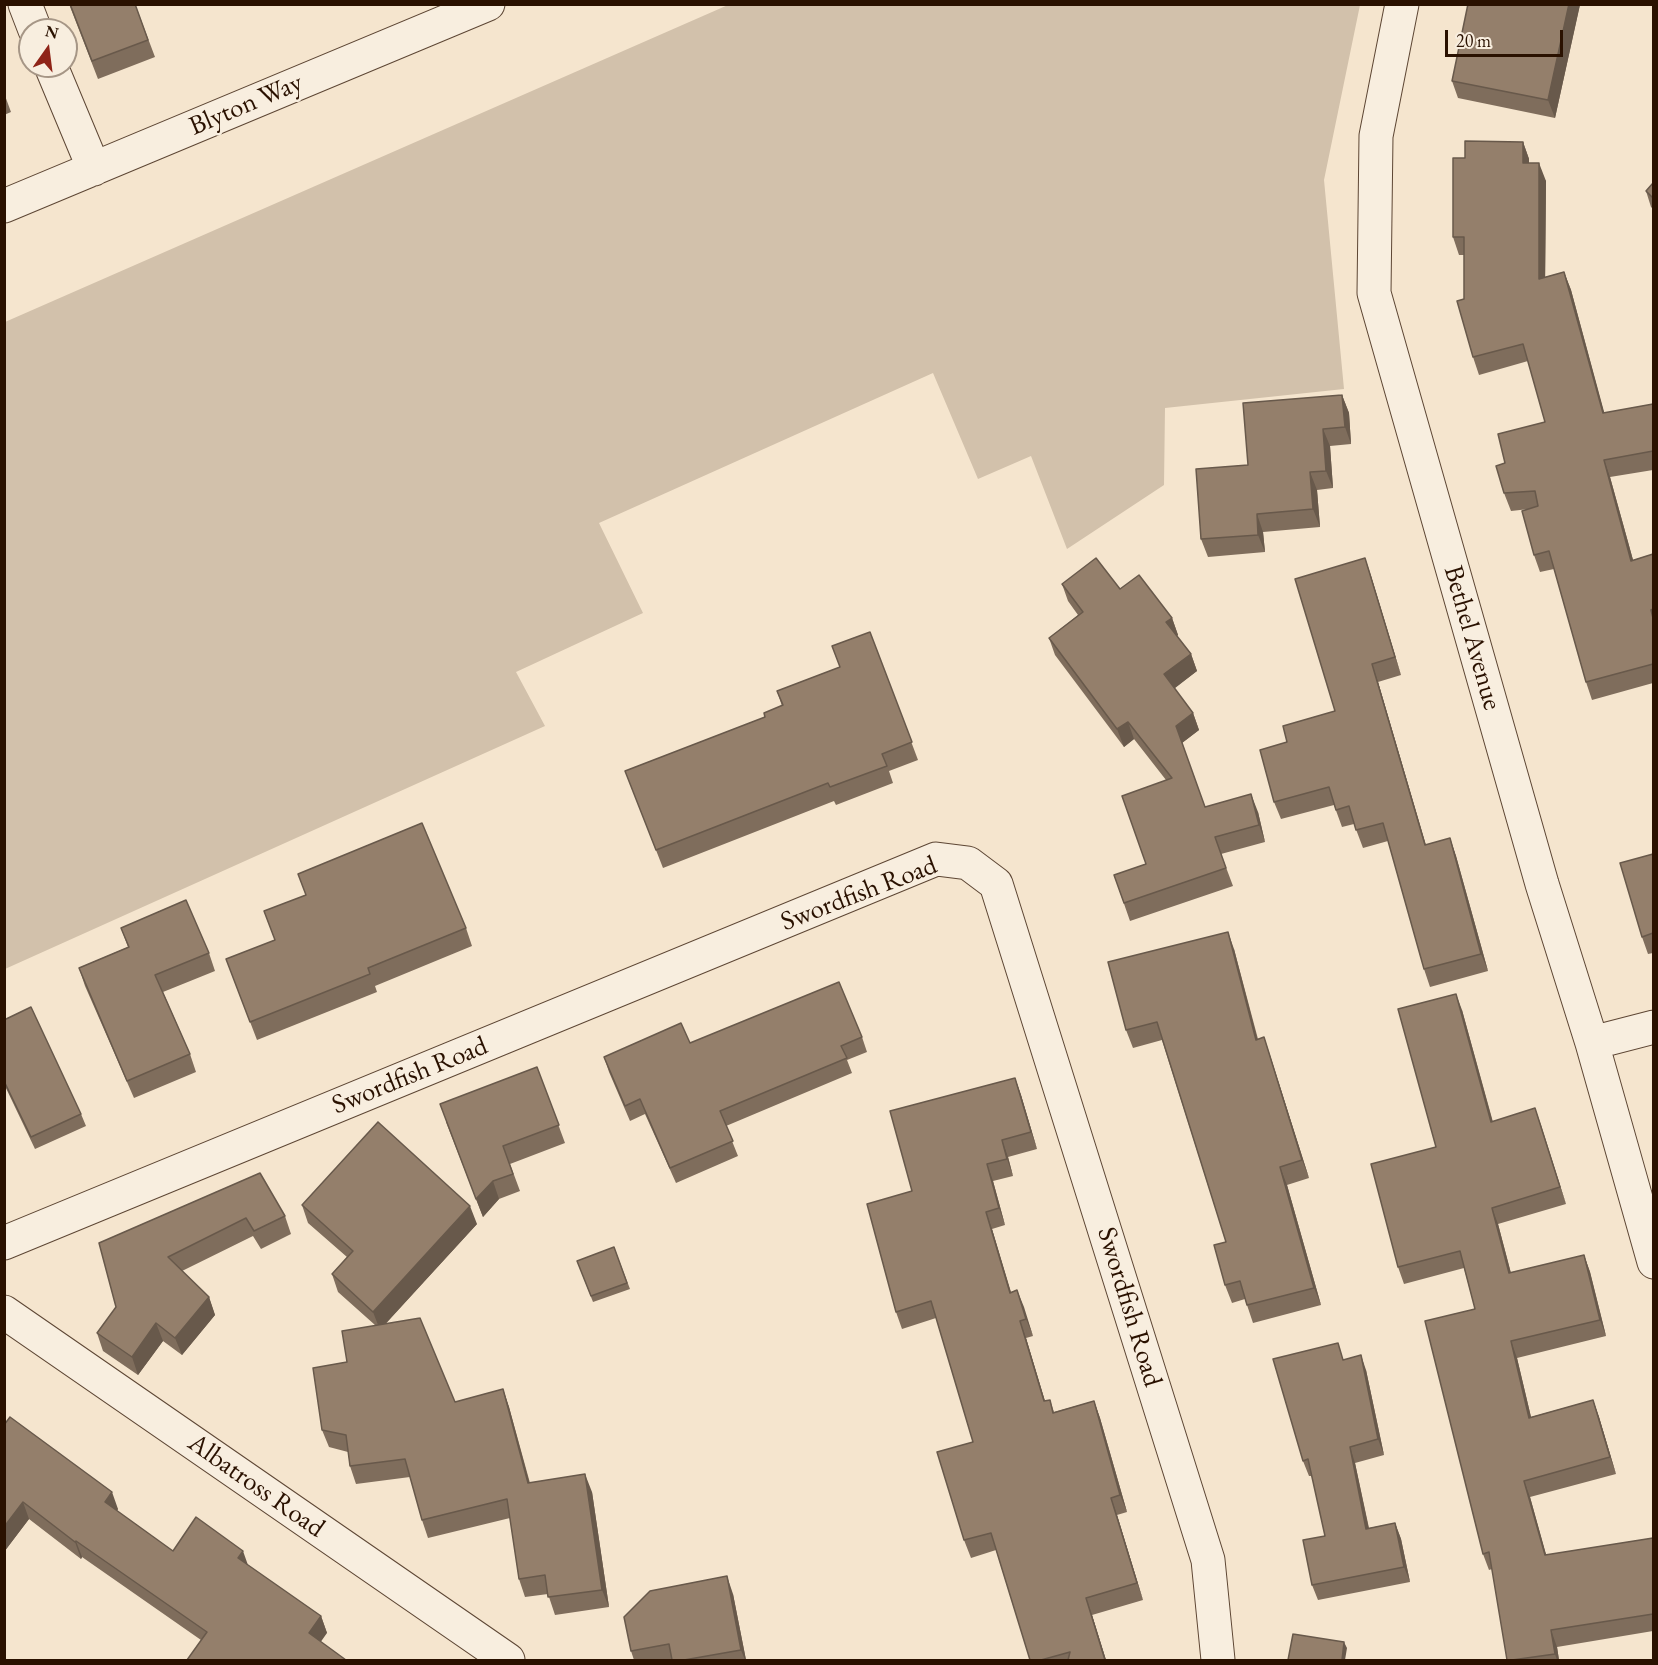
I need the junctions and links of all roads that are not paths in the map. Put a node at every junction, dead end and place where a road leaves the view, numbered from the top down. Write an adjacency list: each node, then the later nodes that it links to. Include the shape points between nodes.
1 (488, 4): 4 (street, Blyton Way)
2 (1402, 4): 7 (street, Bethel Avenue, via 1376,136 1374,292 1542,884)
3 (56, 78): 4 (street)
4 (94, 169): 5 (street, Blyton Way)
5 (4, 206)
6 (1653, 1027): 7 (street)
7 (1592, 1042): 9 (street, Bethel Avenue)
8 (4, 1243): 12 (street, Swordfish Road, via 936,859 968,863 996,884 1046,1042 1208,1560)
9 (1653, 1262)
10 (4, 1312): 11 (street, Albatross Road)
11 (508, 1660)
12 (1218, 1660)

